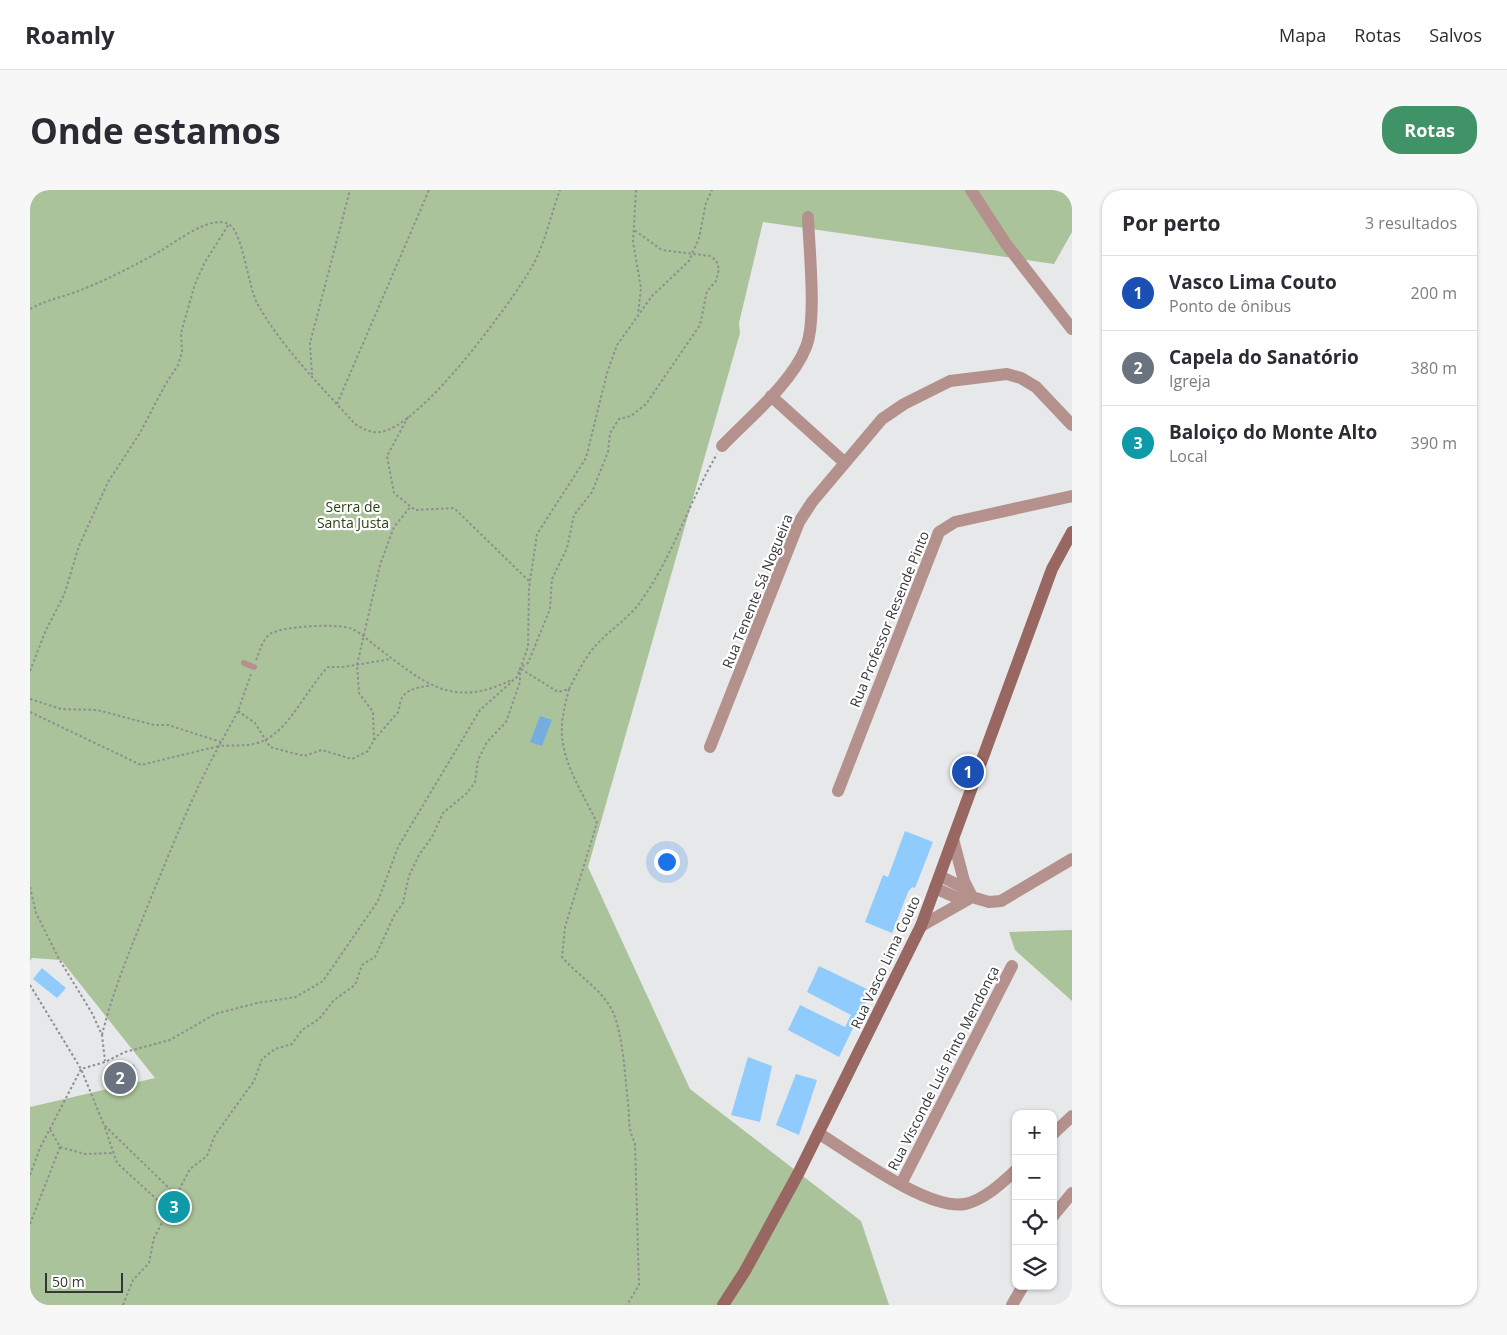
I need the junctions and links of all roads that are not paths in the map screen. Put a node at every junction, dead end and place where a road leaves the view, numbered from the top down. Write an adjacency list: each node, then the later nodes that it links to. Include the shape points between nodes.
1 (971, 190): 3 (street, via 1006,244)
2 (808, 217): 4 (street, via 810,334 794,369)
3 (1072, 329)
4 (770, 396): 6 (street); 7 (street)
5 (1072, 425): 7 (street, Rua Tenente Sá Nogueira, via 1036,388 1021,378 1007,374 950,381 882,419)
6 (722, 446)
7 (844, 462): 12 (street, Rua Tenente Sá Nogueira, via 812,502 793,535)
8 (1072, 496): 13 (street, Rua Professor Resende Pinto, via 955,522 940,532)
9 (1072, 532): 14 (street, Rua Vasco Lima Couto, via 1052,569)
10 (244, 663): 11 (lane)
11 (254, 667)
12 (710, 747)
13 (838, 790)
14 (954, 840): 16 (street, Rua Vasco Lima Couto); 18 (street)
15 (1072, 859): 18 (street, via 1001,901 989,902)
16 (940, 876): 17 (street, Rua Vasco Lima Couto); 18 (street)
17 (935, 888): 18 (street); 19 (street, Rua Vasco Lima Couto)
18 (968, 896): 19 (street)
19 (922, 926): 23 (street, Rua Vasco Lima Couto)
20 (1012, 966): 25 (street, Rua Visconde Luís Pinto Mendonça)
21 (1072, 1116): 22 (street)
22 (1057, 1130)
23 (818, 1133): 25 (street); 29 (street, Rua Vasco Lima Couto, via 745,1271)
24 (1012, 1173): 25 (street, via 994,1189 965,1204 934,1200)
25 (901, 1184)
26 (1072, 1194): 27 (street)
27 (1057, 1211)
28 (1020, 1290): 30 (street)
29 (723, 1305)
30 (1012, 1305)

